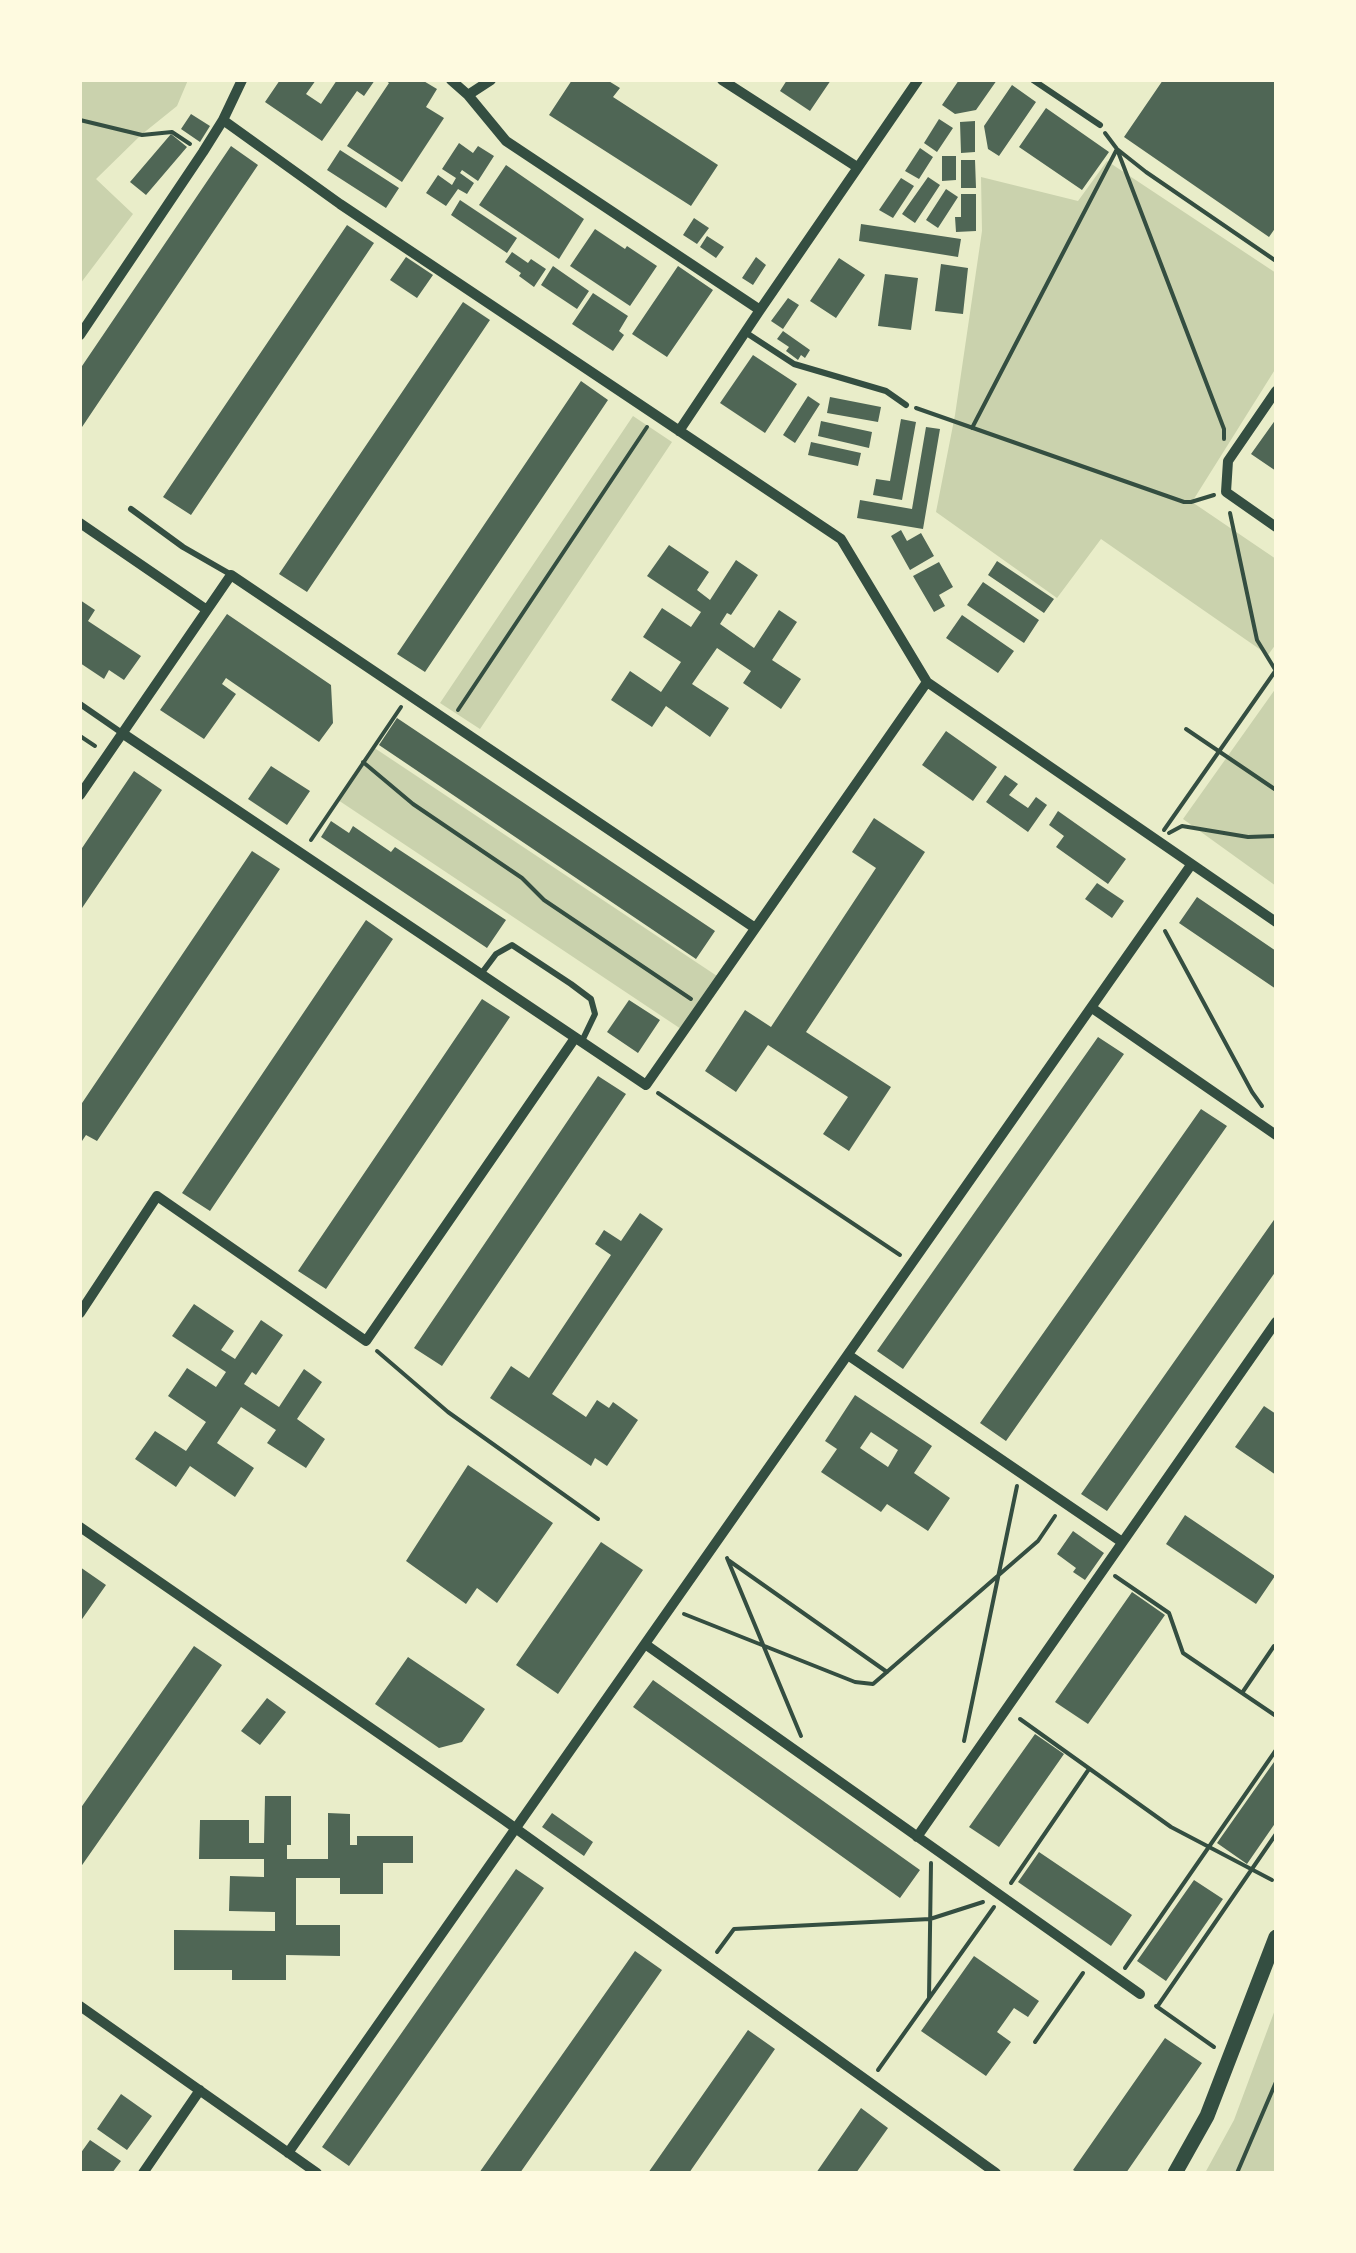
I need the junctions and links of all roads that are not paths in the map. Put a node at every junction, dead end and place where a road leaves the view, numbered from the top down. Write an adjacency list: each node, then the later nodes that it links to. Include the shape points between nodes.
1 (242, 80): 8 (street)
2 (451, 80): 7 (street)
3 (490, 80): 7 (street)
4 (722, 80): 10 (street)
5 (918, 80): 10 (street)
6 (1033, 80): 9 (lane)
7 (468, 95): 11 (street, via 506,141)
8 (223, 120): 13 (street); 16 (street)
9 (1100, 126)
10 (857, 168): 11 (street)
11 (760, 310): 12 (street)
12 (745, 332): 15 (lane, via 794,364); 16 (street)
13 (80, 335)
14 (1276, 392): 19 (street, via 1228,461 1226,492)
15 (906, 404)
16 (679, 431): 22 (street, via 841,539)
17 (130, 509): 20 (lane)
18 (80, 524): 21 (street)
19 (1276, 527)
20 (231, 575): 21 (street); 28 (street)
21 (207, 610): 24 (street)
22 (927, 682): 26 (street); 28 (street)
23 (80, 704): 24 (lane)
24 (122, 733): 25 (street); 29 (street)
25 (80, 795)
26 (1191, 865): 27 (street); 30 (street)
27 (1276, 922)
28 (755, 928): 31 (street, via 646,1085)
29 (481, 974): 31 (street); 31 (lane, via 512,946 570,984 591,999 595,1014)
30 (1092, 1008): 32 (street); 35 (street)
31 (578, 1040): 33 (street, via 366,1341 157,1196)
32 (1276, 1135)
33 (80, 1313)
34 (1276, 1322): 37 (street)
35 (848, 1355): 37 (street); 38 (street)
36 (80, 1527): 39 (street)
37 (1122, 1542): 40 (street)
38 (645, 1644): 39 (street); 40 (street)
39 (516, 1829): 45 (street); 48 (street)
40 (917, 1837): 42 (street)
41 (1276, 1938): 49 (street, via 1207,2116)
42 (1140, 1994)
43 (80, 2006): 44 (street)
44 (200, 2090): 45 (street); 46 (street)
45 (288, 2153): 47 (street)
46 (142, 2173)
47 (317, 2173)
48 (996, 2173)
49 (1175, 2173)

